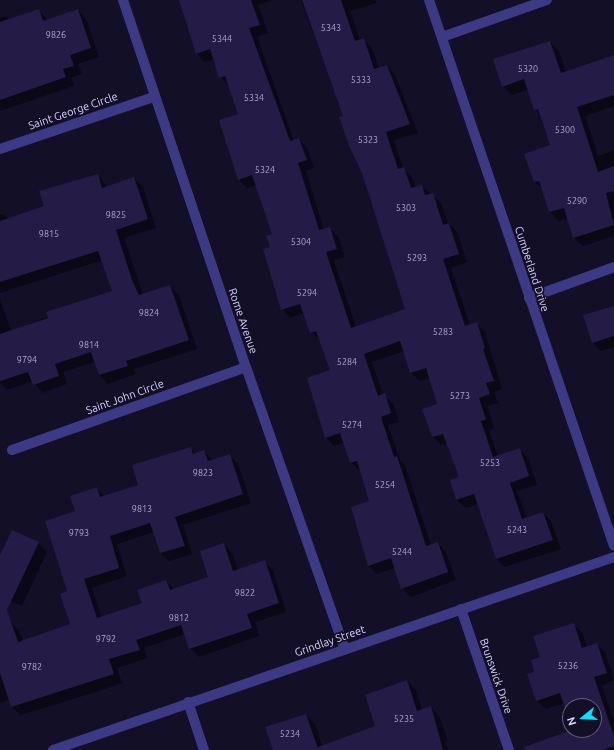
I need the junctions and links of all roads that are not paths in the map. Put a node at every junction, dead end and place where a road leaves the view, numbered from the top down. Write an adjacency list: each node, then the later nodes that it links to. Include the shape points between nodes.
1 (123, 0): 5 (street, Rome Avenue)
2 (429, 0): 4 (street, Cumberland Drive)
3 (547, 0): 4 (street)
4 (442, 37): 8 (street, Cumberland Drive)
5 (154, 97): 6 (street, Saint George Circle); 9 (street, Rome Avenue)
6 (0, 148)
7 (614, 267): 8 (street)
8 (529, 298): 11 (street, Cumberland Drive)
9 (246, 367): 10 (street, Saint John Circle); 14 (street, Rome Avenue)
10 (12, 450)
11 (614, 546)
12 (614, 557): 13 (street, Grindlay Street)
13 (461, 609): 14 (street, Grindlay Street); 18 (street, Brunswick Drive)
14 (345, 649): 15 (street, Grindlay Street)
15 (188, 702): 16 (street, Grindlay Street); 17 (street)
16 (54, 750)
17 (204, 750)
18 (509, 750)

